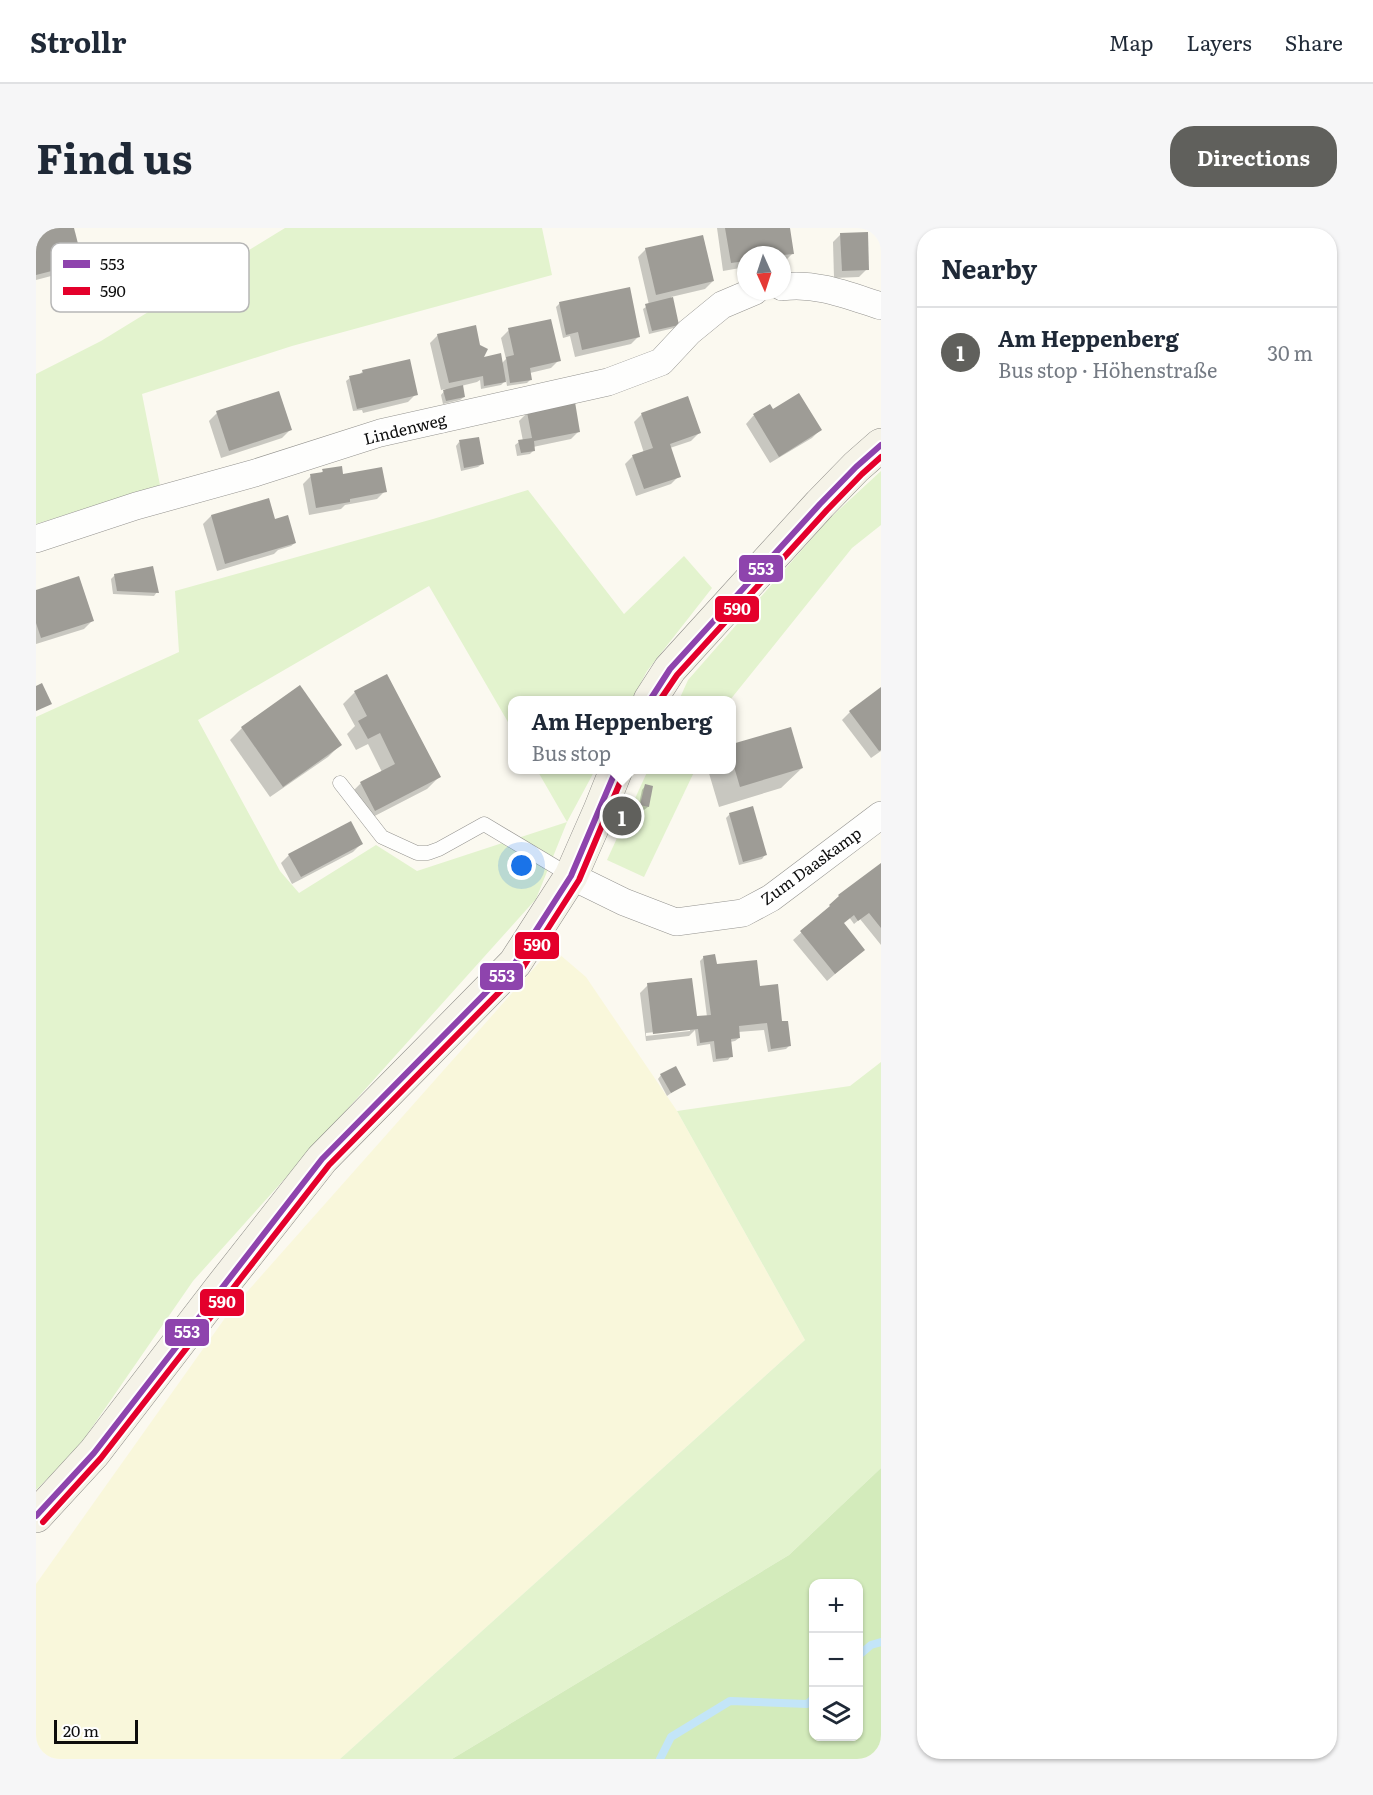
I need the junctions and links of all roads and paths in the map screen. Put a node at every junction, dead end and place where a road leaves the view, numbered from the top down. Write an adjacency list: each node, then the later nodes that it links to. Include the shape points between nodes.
1 (791, 286): 3 (street, via 827,289)
2 (737, 299): 5 (street, Lindenweg, via 722,305 689,332 660,362 608,382 380,434)
3 (881, 306)
4 (881, 445): 6 (main road, via 820,504 678,660)
5 (36, 539)
6 (653, 696)
7 (614, 774): 10 (main road)
8 (340, 783): 10 (lane, via 382,837 407,849 428,853 483,824)
9 (881, 816): 10 (street, Zum Daaskamp, via 791,884 743,913 676,922)
10 (571, 876): 11 (main road, via 516,963 322,1159 94,1453)
11 (36, 1516)

